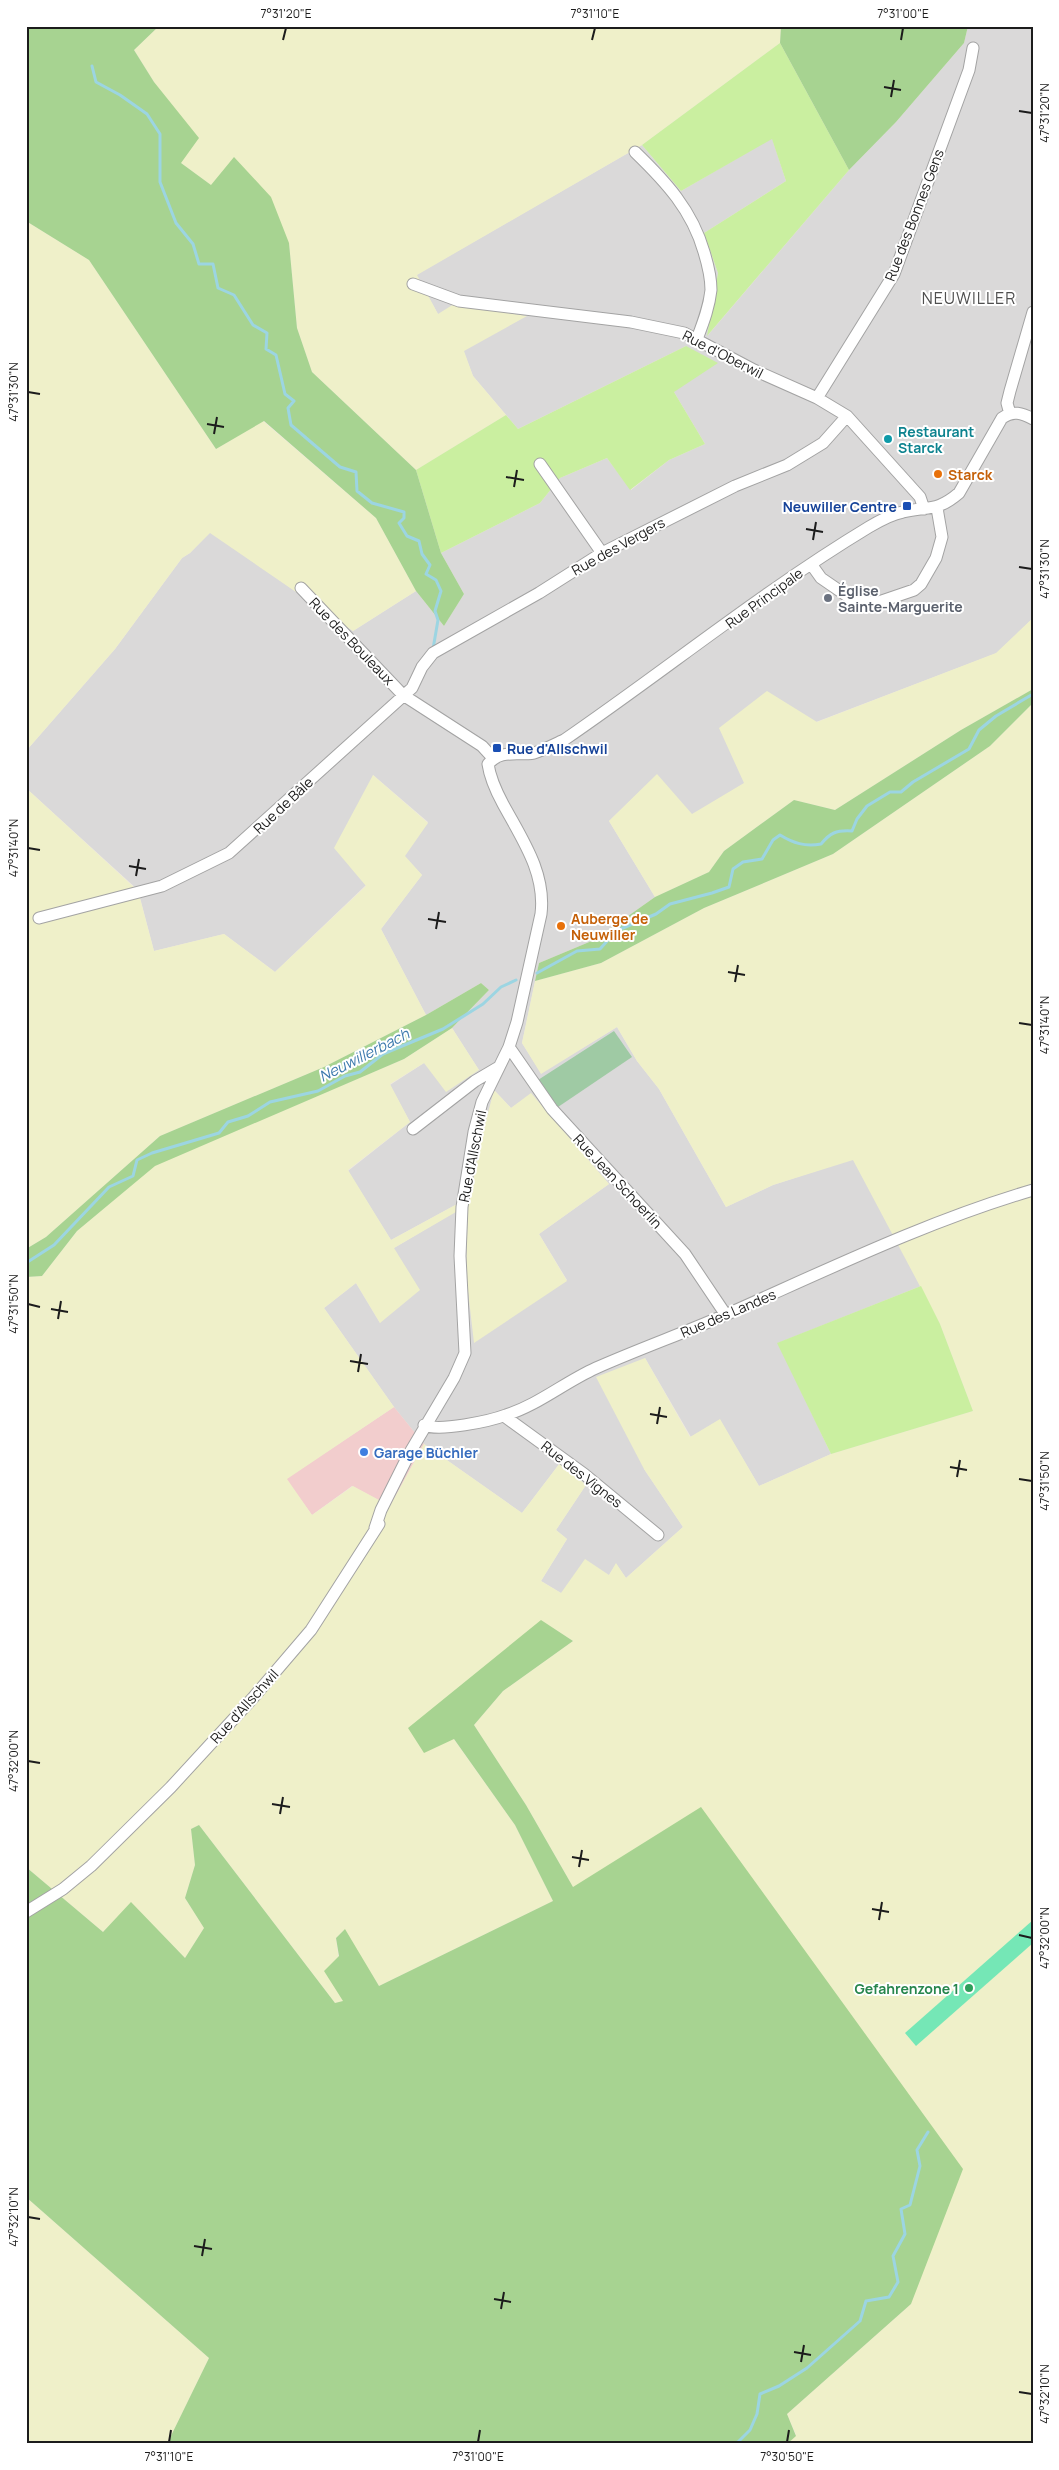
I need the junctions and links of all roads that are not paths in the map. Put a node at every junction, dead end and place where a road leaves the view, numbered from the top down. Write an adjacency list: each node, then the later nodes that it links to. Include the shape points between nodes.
1 (973, 48): 6 (street, Rue des Bonnes Gens, via 970,70 894,274)
2 (635, 152): 5 (street, via 684,205 702,246 709,269 710,292)
3 (413, 284): 5 (street, Rue d'Oberwil, via 459,300 653,325)
4 (1033, 312): 7 (street, via 1009,397)
5 (697, 339): 6 (street, Rue d'Oberwil, via 754,370)
6 (817, 398): 8 (street, Rue d'Oberwil)
7 (1010, 414): 9 (street, via 1018,412); 11 (street, Rue Principale, via 1000,422 959,493)
8 (847, 416): 12 (street, Rue d'Oberwil, via 920,496); 13 (street, Rue des Vergers, via 823,443 787,466 734,486)
9 (1033, 419)
10 (540, 464): 13 (street)
11 (937, 508): 12 (street, Rue Principale); 14 (street, via 942,537 936,558 914,590 876,603 854,600 822,578)
12 (924, 509): 14 (street, Rue Principale, via 903,512 871,526)
13 (602, 553): 16 (street, Rue des Vergers, via 434,653 422,667 412,688)
14 (811, 564): 17 (street, Rue Principale, via 564,740 534,753 504,754)
15 (301, 588): 16 (street, Rue des Bouleaux)
16 (403, 695): 17 (street, via 482,746); 18 (street, Rue de Bâle, via 229,853 162,886)
17 (493, 758): 19 (street, Rue d'Allschwil, via 488,764 489,774 533,860 543,898)
18 (39, 918)
19 (509, 1047): 20 (street, Rue d'Allschwil); 23 (street, Rue Jean Schoerlin, via 552,1109 685,1254)
20 (497, 1068): 21 (street); 25 (street, Rue d'Allschwil, via 482,1102 474,1132 462,1207 460,1256 465,1353 454,1378)
21 (413, 1129)
22 (1033, 1190): 23 (street, Rue des Landes, via 934,1223)
23 (726, 1315): 24 (street, Rue des Landes, via 594,1369)
24 (504, 1416): 25 (street, Rue des Landes, via 438,1428); 26 (street, Rue des Vignes, via 584,1474)
25 (424, 1425): 27 (street, Rue d'Allschwil, via 375,1528 311,1630 252,1700 91,1866 63,1890)
26 (658, 1535)
27 (26, 1912)

